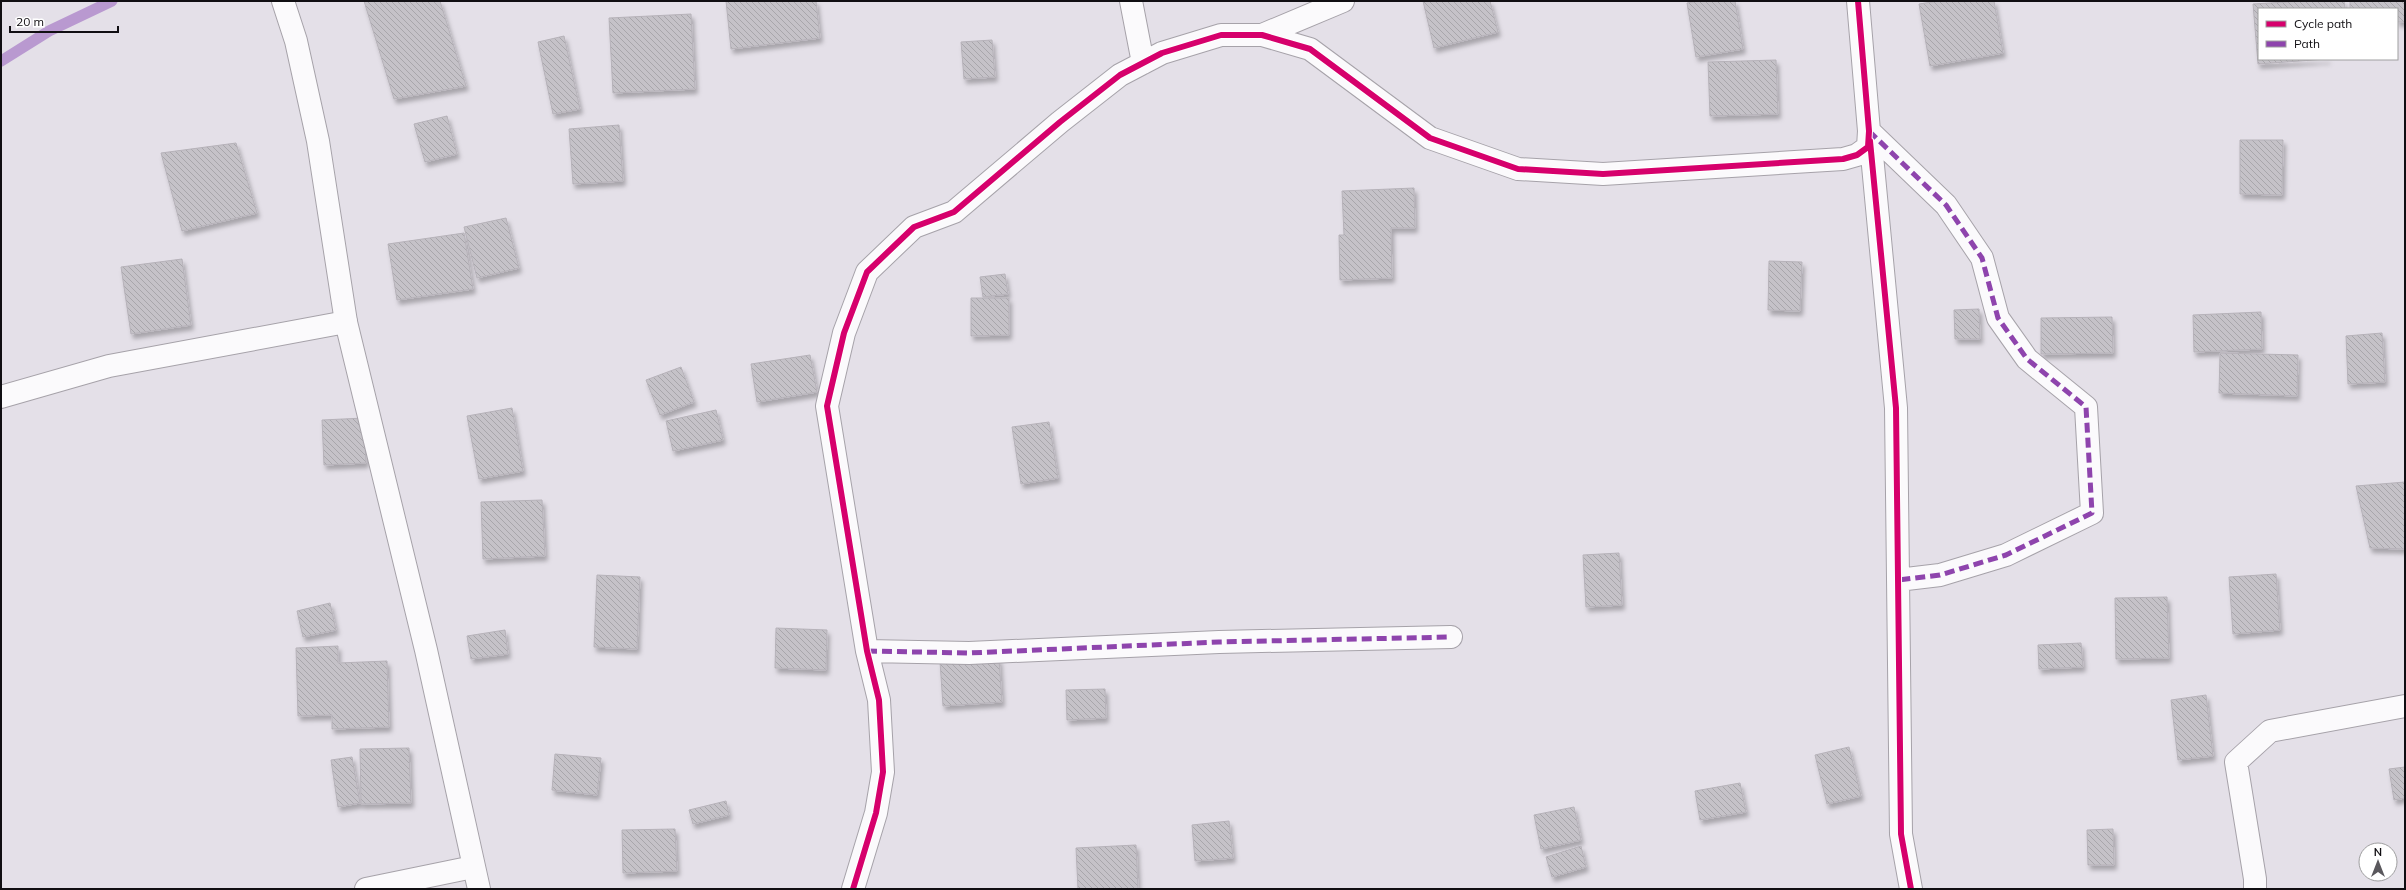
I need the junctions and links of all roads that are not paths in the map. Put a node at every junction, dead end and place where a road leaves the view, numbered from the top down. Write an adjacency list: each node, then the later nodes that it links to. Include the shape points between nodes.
1 (283, 1): 8 (street, via 296,41 318,141)
2 (1131, 1): 6 (street)
3 (1344, 1): 5 (street)
4 (1858, 1): 7 (street)
5 (1262, 35): 6 (street, via 1221,35 1162,53); 7 (street, via 1310,49 1430,138 1518,169 1603,174 1843,159 1858,155 1868,147)
6 (1143, 63): 12 (street, via 1120,75 1060,122 954,212 914,227 867,272 844,333 827,406)
7 (1869, 131): 10 (street, via 1896,408); 10 (street, via 1946,205 1982,258 1998,318 2027,359 2086,407 2092,513 2006,555 1940,576)
8 (346, 322): 9 (street, via 109,366); 14 (street, via 426,650)
9 (1, 397)
10 (1898, 580): 18 (street, via 1901,834)
11 (1451, 637): 12 (street, via 1219,642 969,653)
12 (867, 650): 17 (street, via 879,700 883,772 876,813)
13 (2405, 706): 19 (street, via 2270,732 2236,762)
14 (473, 867): 15 (street); 16 (street)
15 (366, 889)
16 (479, 889)
17 (853, 889)
18 (1911, 889)
19 (2255, 889)

